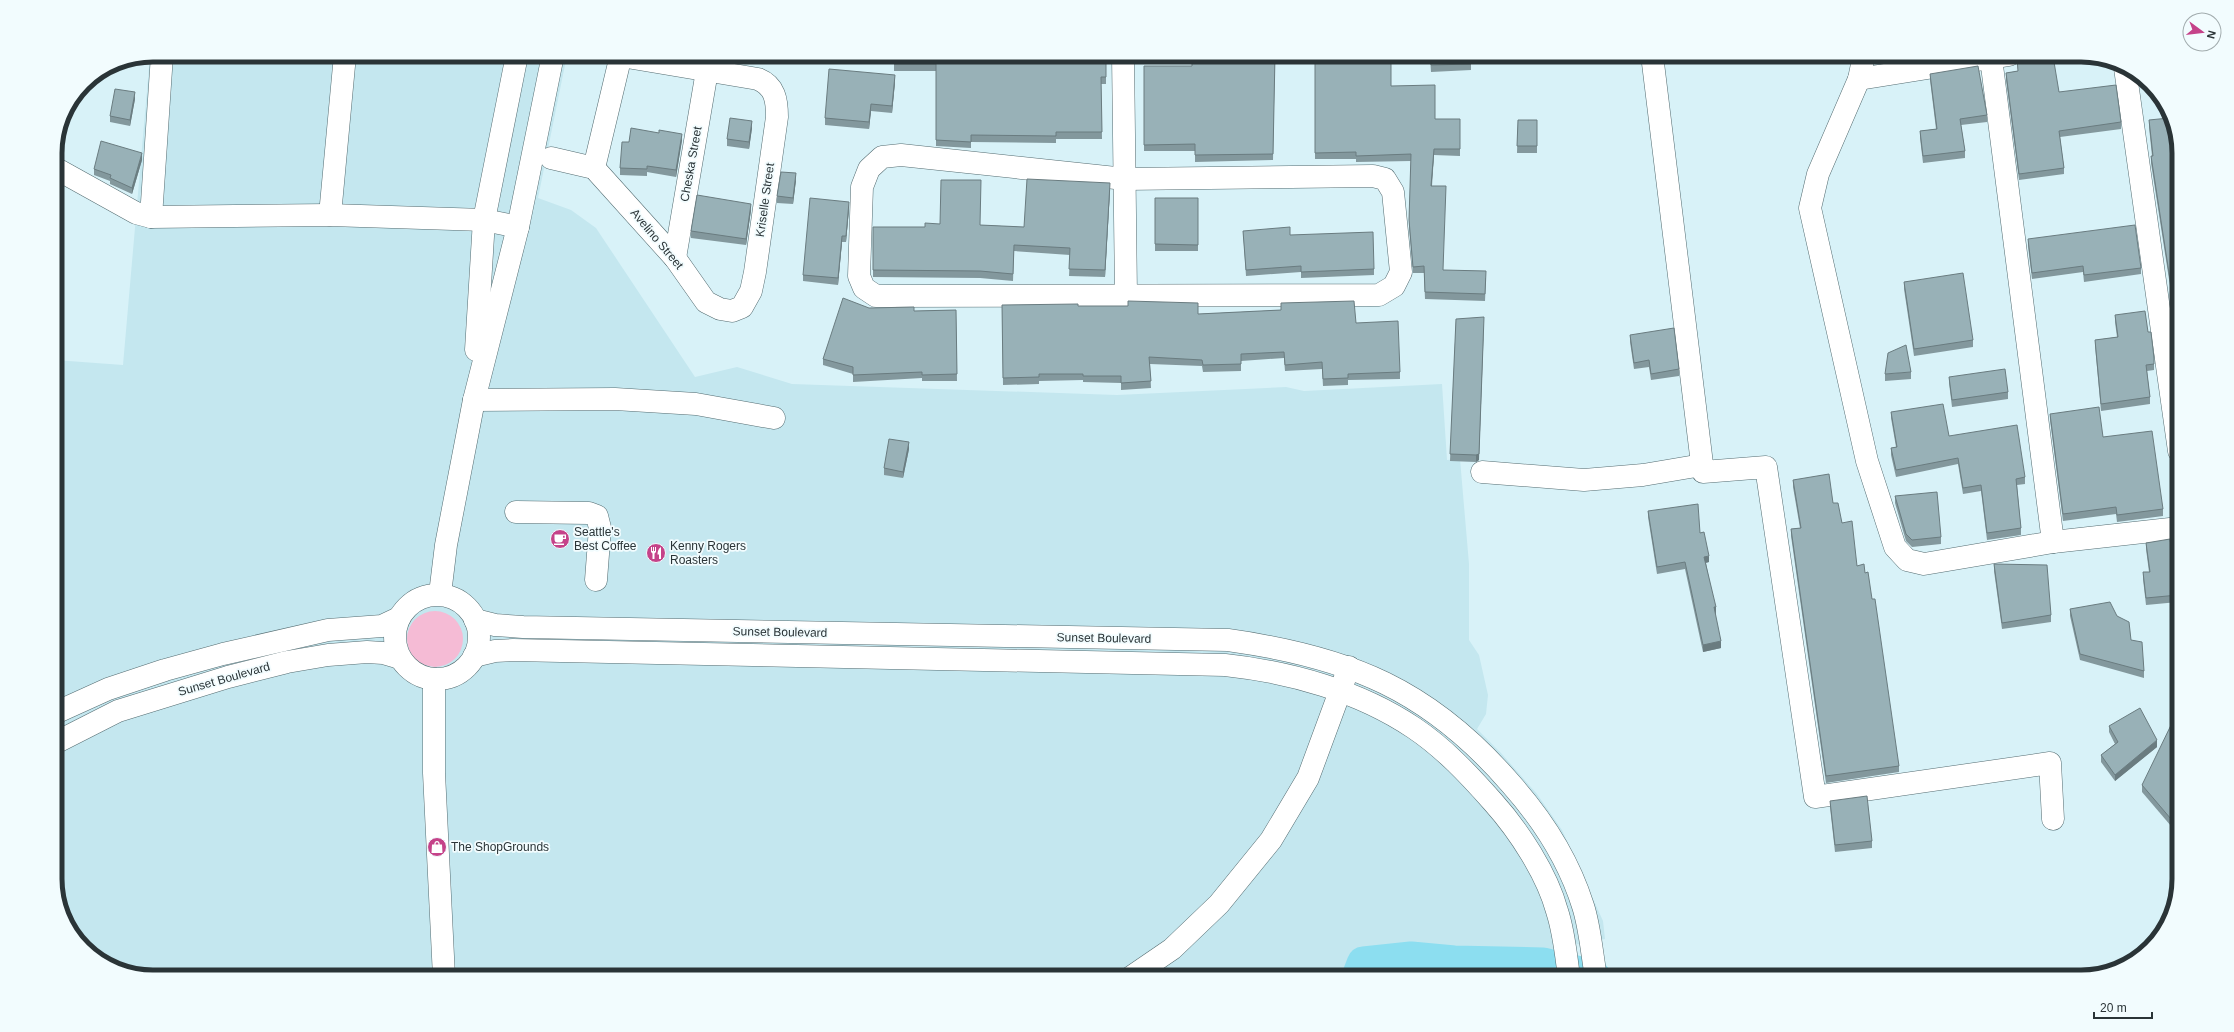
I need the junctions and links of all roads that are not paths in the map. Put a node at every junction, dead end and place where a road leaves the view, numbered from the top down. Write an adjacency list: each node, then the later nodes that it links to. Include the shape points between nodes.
1 (162, 62): 20 (street)
2 (344, 62): 19 (street)
3 (516, 62): 21 (street)
4 (552, 62): 22 (street)
5 (619, 62): 16 (street)
6 (659, 62): 12 (street)
7 (1124, 62): 18 (street)
8 (1653, 62): 29 (street)
9 (1863, 62): 14 (street)
10 (1968, 62): 14 (street)
11 (2001, 62): 33 (street)
12 (707, 71): 23 (street, Cheska Street); 25 (street, Kriselle Street, via 758,79 767,83 777,103 755,272 751,291)
13 (2126, 73): 27 (street)
14 (1859, 79): 33 (street, via 1818,174 1810,208 1867,461 1895,547 1907,560 1924,564)
15 (551, 158): 16 (street)
16 (594, 168): 23 (street, Avelino Street)
17 (62, 172): 20 (street, via 136,213)
18 (1125, 179): 24 (street); 24 (street, via 1373,176 1385,179 1392,192 1401,272 1394,286 1378,295); 24 (street, via 902,155 882,157 869,169 862,187 859,276 864,288 876,296)
19 (330, 215): 20 (street); 21 (street)
20 (151, 217)
21 (484, 220): 22 (street); 26 (street)
22 (518, 227): 26 (street)
23 (675, 258): 25 (street, Avelino Street, via 706,302 720,309 732,311)
24 (1126, 295)
25 (742, 307)
26 (474, 400): 28 (street, via 615,399 696,404); 35 (street, via 446,545)
27 (2172, 401)
28 (774, 418)
29 (1702, 465): 30 (street, via 1643,475 1584,480); 45 (street, via 1703,472 1766,467 1815,797 2050,762)
30 (1482, 472)
31 (516, 512): 34 (street, via 589,513 597,516 600,528)
32 (2172, 529): 33 (street)
33 (2053, 542)
34 (596, 580)
35 (440, 594): 36 (street, via 412,602); 37 (street, via 461,602)
36 (399, 618): 39 (street, via 394,638); 43 (street, Sunset Boulevard, via 382,626 328,630 281,639 194,662 108,689)
37 (475, 620): 38 (street, via 479,638); 40 (street, Sunset Boulevard, via 523,628 1228,640 1267,645)
38 (474, 656): 41 (street, via 458,673 444,679); 42 (street, Sunset Boulevard, via 495,650 513,650 1225,665 1261,669)
39 (400, 658): 41 (street, via 415,673); 44 (street, Sunset Boulevard, via 367,652 287,662 228,677 118,711)
40 (1349, 667): 42 (street); 49 (street, Sunset Boulevard, via 1397,688 1459,730 1496,766 1524,799 1550,834 1583,906)
41 (434, 679): 46 (street, via 434,773)
42 (1341, 692): 47 (street, via 1308,778 1271,840 1219,904 1172,949); 48 (street, Sunset Boulevard, via 1414,728 1442,749 1503,813 1526,845 1557,910)
43 (62, 710)
44 (62, 739)
45 (2053, 819)
46 (444, 970)
47 (1141, 970)
48 (1568, 970)
49 (1595, 970)

